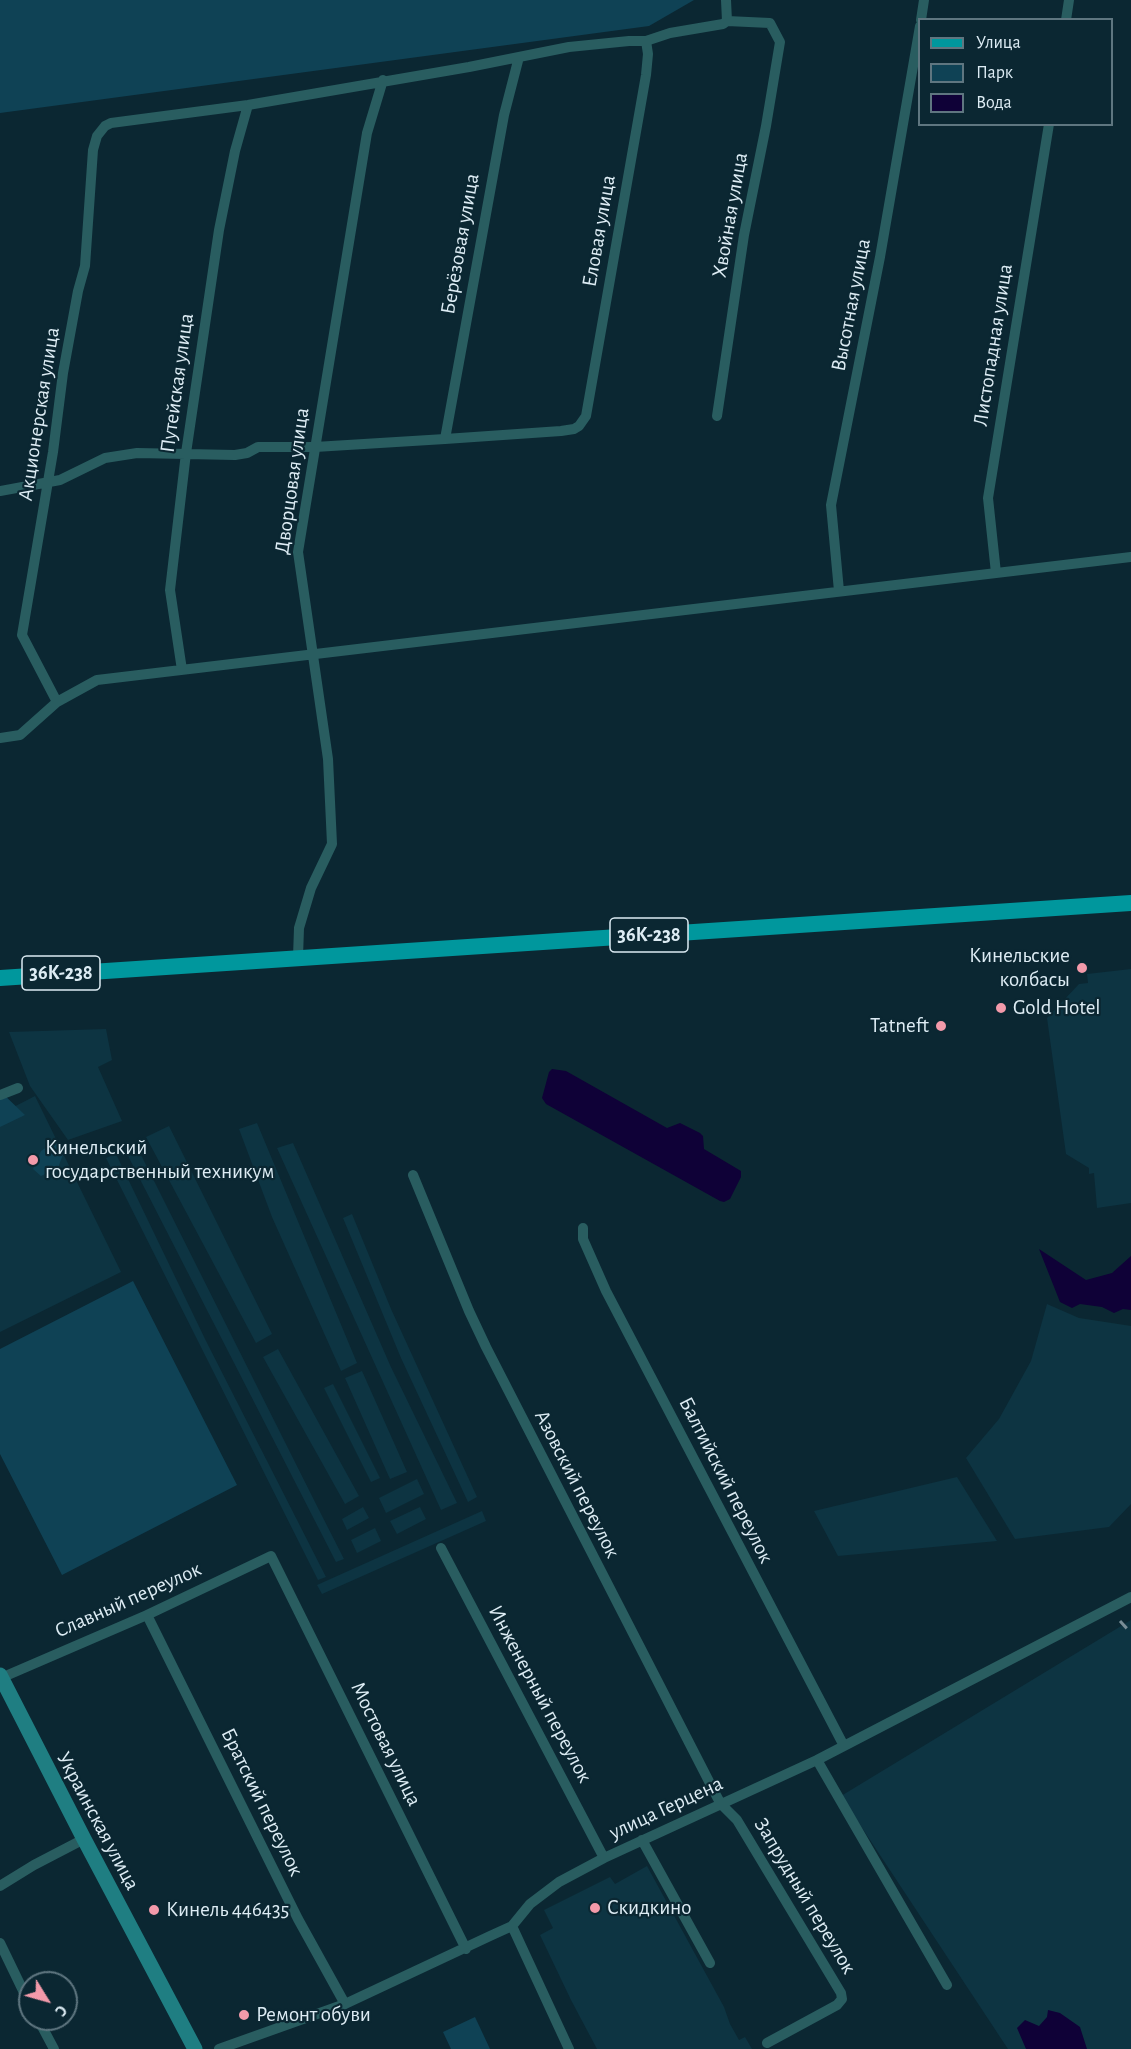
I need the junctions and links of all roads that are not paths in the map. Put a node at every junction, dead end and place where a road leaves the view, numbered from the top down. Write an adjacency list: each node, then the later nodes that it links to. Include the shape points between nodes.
1 (726, 0): 6 (street)
2 (924, 0): 4 (street)
3 (1069, 0): 5 (street)
4 (921, 18)
5 (1066, 18)
6 (727, 21): 8 (street); 13 (street, Хвойная улица, via 770,23 780,42 744,235)
7 (918, 38): 21 (street, Высотная улица, via 831,505)
8 (646, 41): 9 (street, via 569,47); 14 (street, Еловая улица, via 646,75 586,416 574,429)
9 (519, 57): 10 (street); 14 (street, Берёзовая улица, via 504,115)
10 (383, 80): 11 (street); 15 (street, Дворцовая улица, via 367,133)
11 (248, 105): 16 (street, Путейская улица, via 219,230); 17 (street, Акционерская улица, via 111,123 97,136 84,266 63,373)
12 (1049, 126): 20 (street, Листопадная улица, via 988,498)
13 (717, 416)
14 (445, 439): 15 (street)
15 (315, 447): 16 (street, via 258,447 236,455); 22 (street, Дворцовая улица, via 298,552)
16 (186, 453): 17 (street, via 137,453 105,458); 23 (street, Путейская улица, via 170,590)
17 (48, 482): 18 (street); 24 (street, Акционерская улица, via 22,635)
18 (0, 491)
19 (1131, 557): 20 (street)
20 (996, 573): 21 (street)
21 (838, 591): 22 (street)
22 (314, 654): 23 (street); 27 (street, Дворцовая улица, via 328,759 332,844 311,888 299,928)
23 (182, 669): 24 (street, via 97,680)
24 (57, 702): 25 (street, via 20,735)
25 (0, 738)
26 (1131, 903): 27 (main road, 36К-238)
27 (298, 957): 28 (main road, 36К-238)
28 (0, 978)
29 (18, 1088): 30 (street)
30 (0, 1095)
31 (413, 1175): 40 (street, Азовский переулок, via 486,1347)
32 (583, 1228): 38 (street, Балтийский переулок, via 583,1239 606,1291)
33 (441, 1548): 43 (street, Инженерный переулок)
34 (271, 1556): 36 (street, Славный переулок); 47 (street, Мостовая улица)
35 (1131, 1597): 38 (street, улица Герцена)
36 (147, 1615): 37 (street, Славный переулок); 51 (street, Братский переулок, via 298,1919)
37 (1, 1683): 41 (main road, Украинская улица)
38 (844, 1746): 39 (street, улица Герцена)
39 (817, 1760): 40 (street, улица Герцена); 50 (street)
40 (721, 1804): 42 (street, улица Герцена); 53 (street, Запрудный переулок, via 737,1820 841,1993 837,2005)
41 (84, 1839): 44 (street); 55 (main road, Украинская улица)
42 (642, 1840): 43 (street, улица Герцена); 48 (street)
43 (604, 1858): 45 (street, улица Герцена, via 559,1882 530,1904)
44 (0, 1886)
45 (512, 1926): 47 (street, улица Герцена); 57 (street)
46 (0, 1943): 49 (street)
47 (466, 1948): 51 (street, улица Герцена)
48 (711, 1963)
49 (18, 1980)
50 (947, 1984)
51 (345, 2004): 56 (street, улица Герцена)
52 (44, 2031): 54 (street)
53 (767, 2043)
54 (54, 2049)
55 (195, 2049)
56 (219, 2049)
57 (569, 2049)

